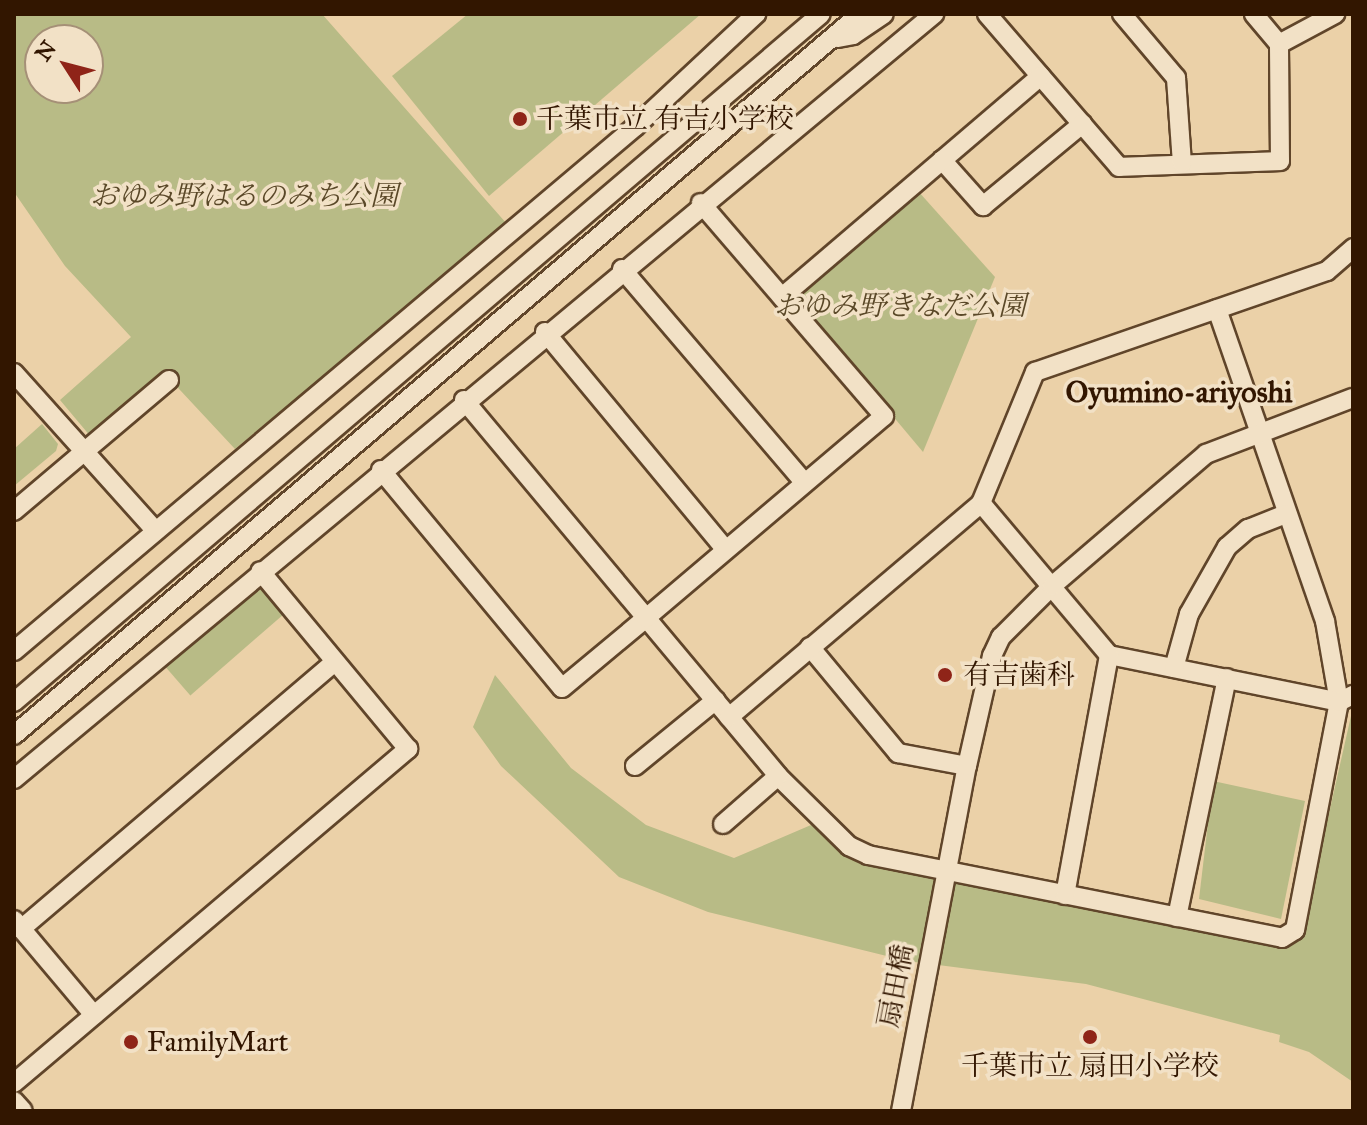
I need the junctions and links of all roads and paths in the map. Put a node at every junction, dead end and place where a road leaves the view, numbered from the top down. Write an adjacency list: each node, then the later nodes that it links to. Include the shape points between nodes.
1 (756, 14): 33 (street, via 635,127)
2 (860, 14): 10 (street)
3 (884, 14): 10 (street, via 853,35)
4 (934, 14): 16 (street)
5 (987, 14): 12 (street)
6 (1122, 14): 15 (street, via 1176,78)
7 (1254, 14): 11 (street)
8 (1335, 14): 11 (street)
9 (816, 16): 46 (street)
10 (831, 39): 48 (street)
11 (1279, 44): 15 (street, via 1280,161)
12 (1041, 76): 13 (street); 14 (street)
13 (1082, 124): 14 (street, via 983,206); 15 (street, via 1119,167)
14 (942, 160): 19 (street)
15 (1182, 163)
16 (701, 203): 18 (street); 19 (street)
17 (1353, 248): 20 (street, via 1327,271)
18 (622, 269): 21 (street); 29 (street)
19 (782, 297): 29 (street, via 884,416)
20 (1217, 309): 26 (street); 30 (street, via 1035,372)
21 (545, 332): 25 (street); 34 (street)
22 (14, 373): 27 (street)
23 (169, 380): 27 (street)
24 (1353, 398): 26 (street, 扇田橋)
25 (464, 400): 28 (street); 37 (street)
26 (1259, 430): 32 (street); 36 (street, 扇田橋, via 1206,454)
27 (85, 452): 31 (street); 33 (street)
28 (381, 470): 35 (street); 37 (street, via 562,688)
29 (804, 482): 34 (street)
30 (981, 503): 36 (street); 38 (street)
31 (14, 511)
32 (1286, 514): 42 (street, via 1248,529 1227,547 1189,614); 44 (street, via 1325,621)
33 (155, 530): 39 (street)
34 (725, 549): 37 (street)
35 (260, 571): 41 (street); 52 (street)
36 (1052, 586): 40 (street); 50 (street, 扇田橋, via 1012,622 992,656)
37 (646, 618): 45 (street)
38 (810, 647): 47 (street); 50 (street, via 898,753)
39 (14, 651)
40 (1109, 655): 42 (street); 55 (street)
41 (335, 662): 57 (street); 58 (street, via 408,749)
42 (1174, 668): 43 (street)
43 (1227, 678): 44 (street); 56 (street)
44 (1346, 699): 56 (street, via 1295,930 1282,938)
45 (716, 700): 47 (street); 49 (street)
46 (14, 702)
47 (729, 717): 51 (street)
48 (14, 735)
49 (635, 766)
50 (967, 766): 54 (street, 扇田橋)
51 (778, 776): 53 (street); 54 (street, via 849,846)
52 (14, 779)
53 (723, 824)
54 (947, 871): 55 (street); 62 (street, 扇田橋)
55 (1065, 895): 56 (street)
56 (1177, 917)
57 (18, 924): 58 (street)
58 (94, 1015): 59 (street)
59 (14, 1083)
60 (14, 1101): 61 (street)
61 (23, 1111)
62 (901, 1111)

